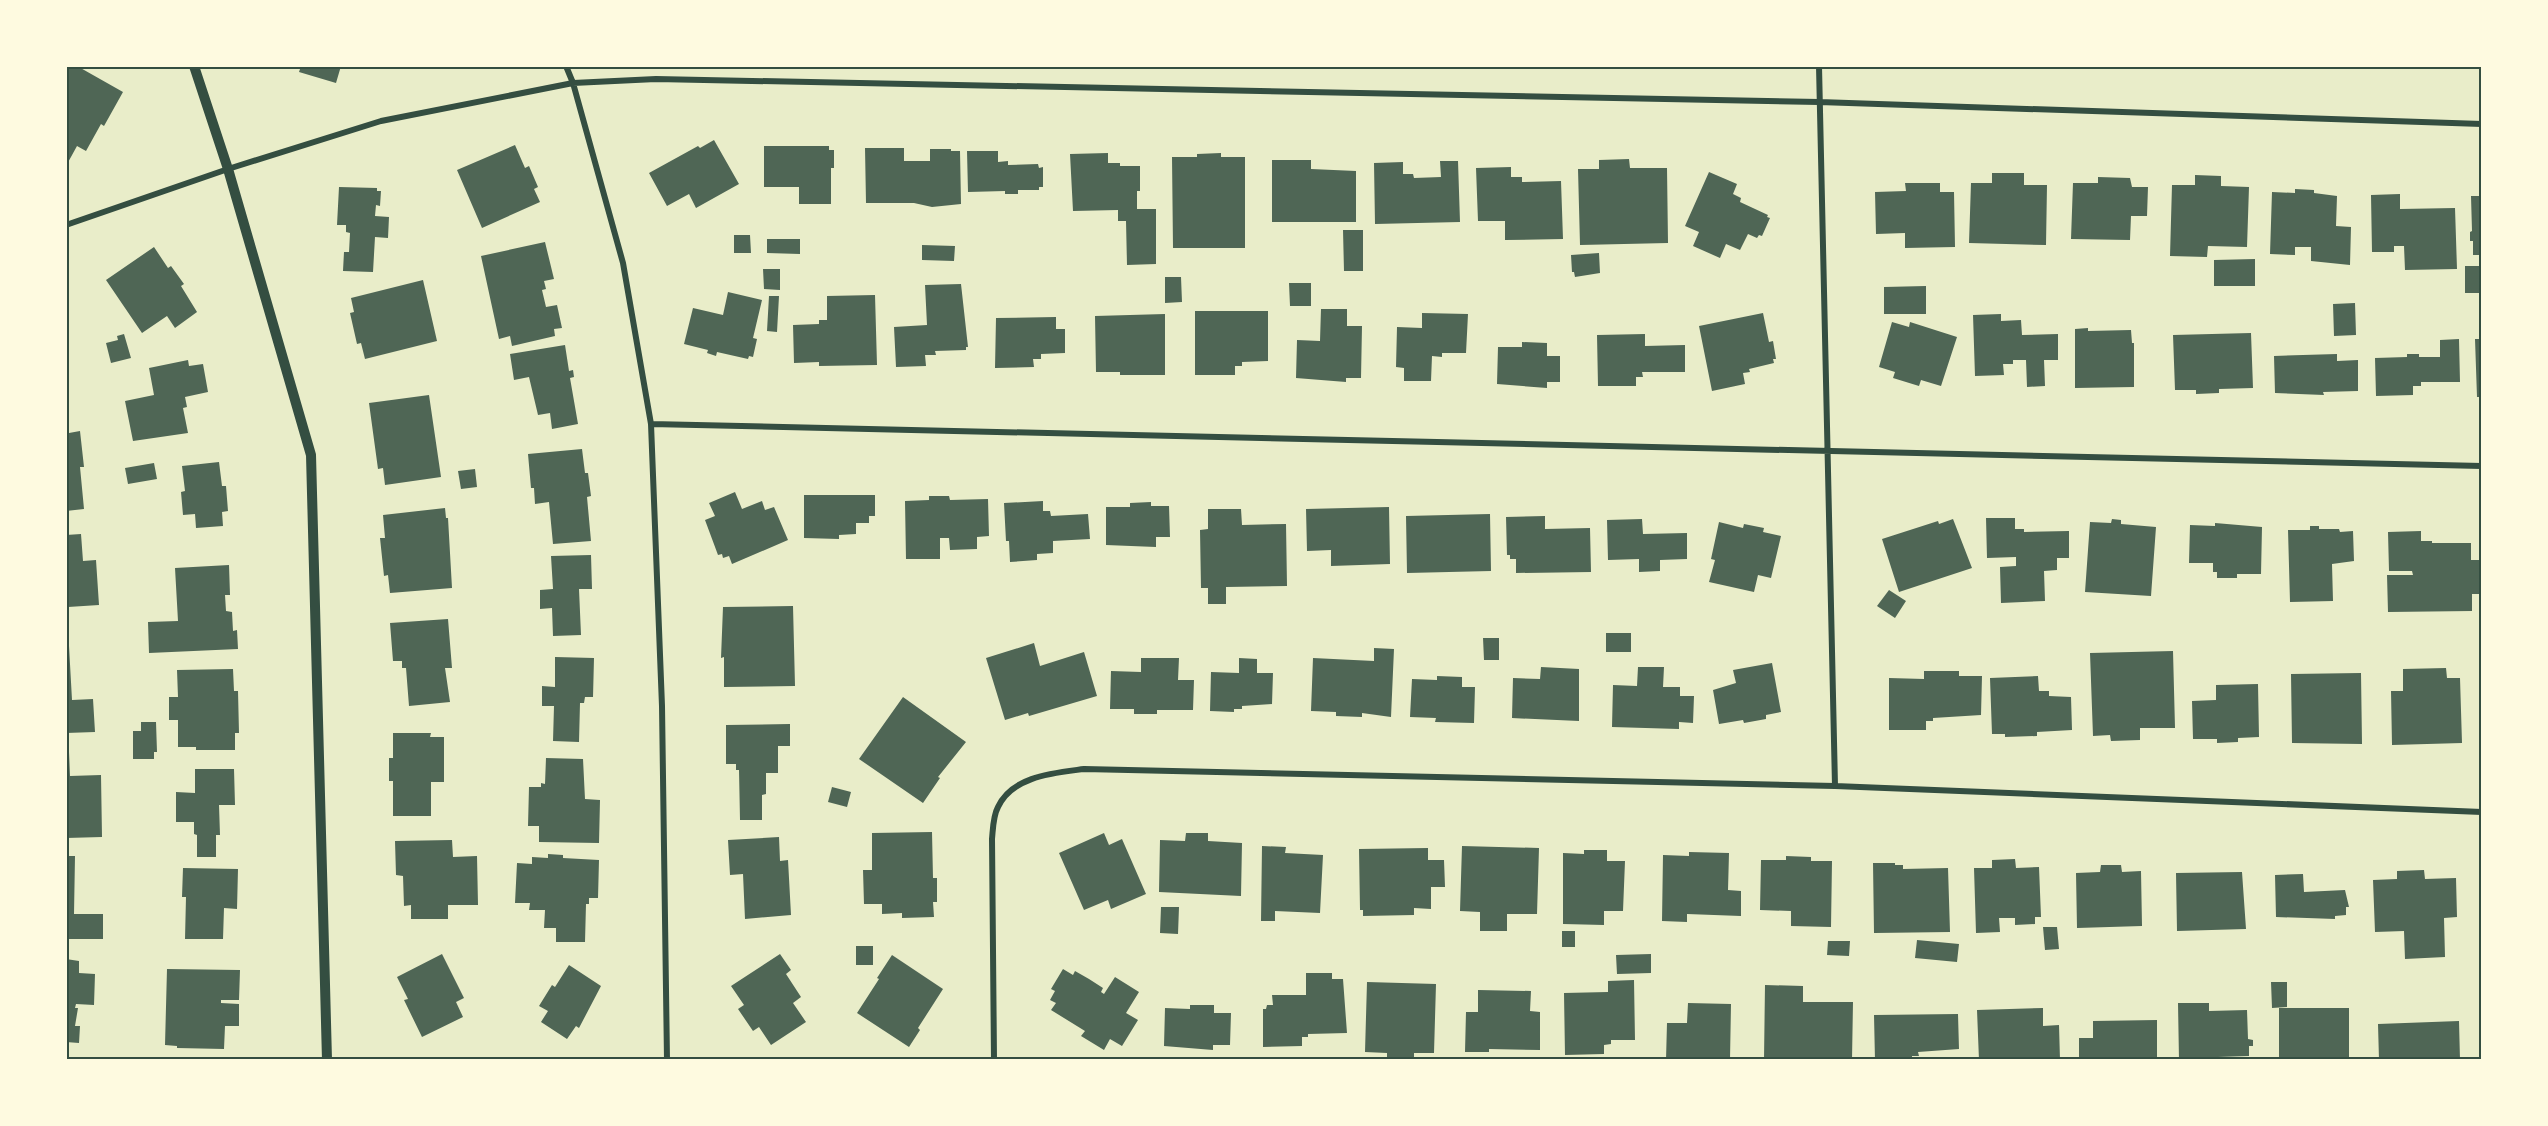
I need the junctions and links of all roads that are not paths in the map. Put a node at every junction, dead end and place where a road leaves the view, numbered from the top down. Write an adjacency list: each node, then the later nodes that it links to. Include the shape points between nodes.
1 (194, 66): 7 (street)
2 (566, 66): 4 (street)
3 (1819, 66): 5 (street)
4 (573, 83): 5 (street, via 656,79); 7 (street, via 381,121); 9 (street, via 623,263)
5 (1819, 102): 6 (street); 10 (street)
6 (2482, 124)
7 (228, 169): 8 (street); 14 (street, via 311,455)
8 (66, 225)
9 (651, 424): 10 (street); 15 (street, via 662,706)
10 (1828, 452): 11 (street); 12 (street)
11 (2482, 466)
12 (1835, 786): 13 (street); 16 (street, via 1084,769 1041,775 1007,791 996,809 992,839)
13 (2482, 812)
14 (327, 1060)
15 (667, 1060)
16 (994, 1060)

